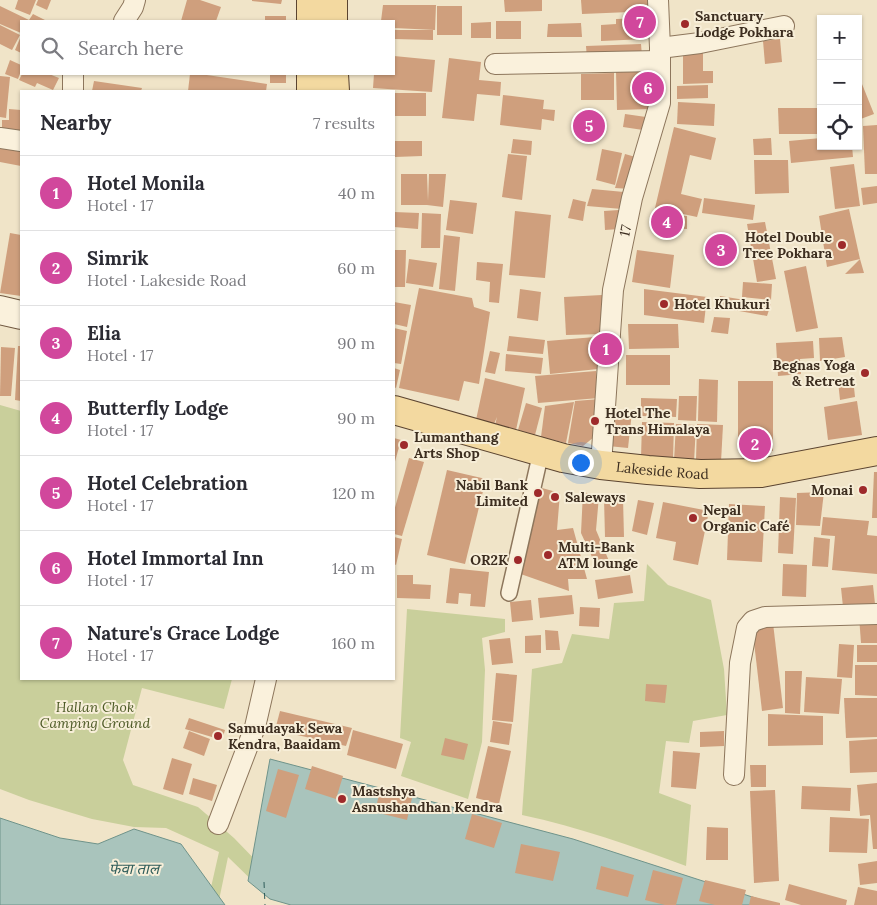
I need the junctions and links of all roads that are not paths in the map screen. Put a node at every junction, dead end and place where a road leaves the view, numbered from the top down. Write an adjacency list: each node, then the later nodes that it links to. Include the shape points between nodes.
1 (135, 0): 5 (street)
2 (311, 0): 6 (main road)
3 (333, 0): 7 (main road)
4 (658, 0): 9 (street, 17 / 17)
5 (125, 20)
6 (311, 20)
7 (333, 20)
8 (784, 26): 9 (street)
9 (660, 54): 10 (street); 24 (street, 17 / 17, via 660,103 632,198 613,290)
10 (495, 64)
11 (73, 75): 14 (street)
12 (311, 75): 15 (main road)
13 (334, 75): 16 (main road)
14 (73, 90)
15 (311, 90)
16 (335, 90)
17 (0, 138): 18 (street)
18 (20, 140)
19 (0, 310): 20 (main road)
20 (20, 315)
21 (395, 410): 23 (main road, Lakeside Road)
22 (877, 451): 24 (main road, Lakeside Road, via 742,474 700,474)
23 (541, 452): 24 (main road, Lakeside Road); 25 (street)
24 (601, 465)
25 (509, 592)
26 (877, 614): 28 (street, via 765,617 753,621 747,628 740,663)
27 (266, 680): 29 (street, via 255,727)
28 (734, 775)
29 (218, 824)

